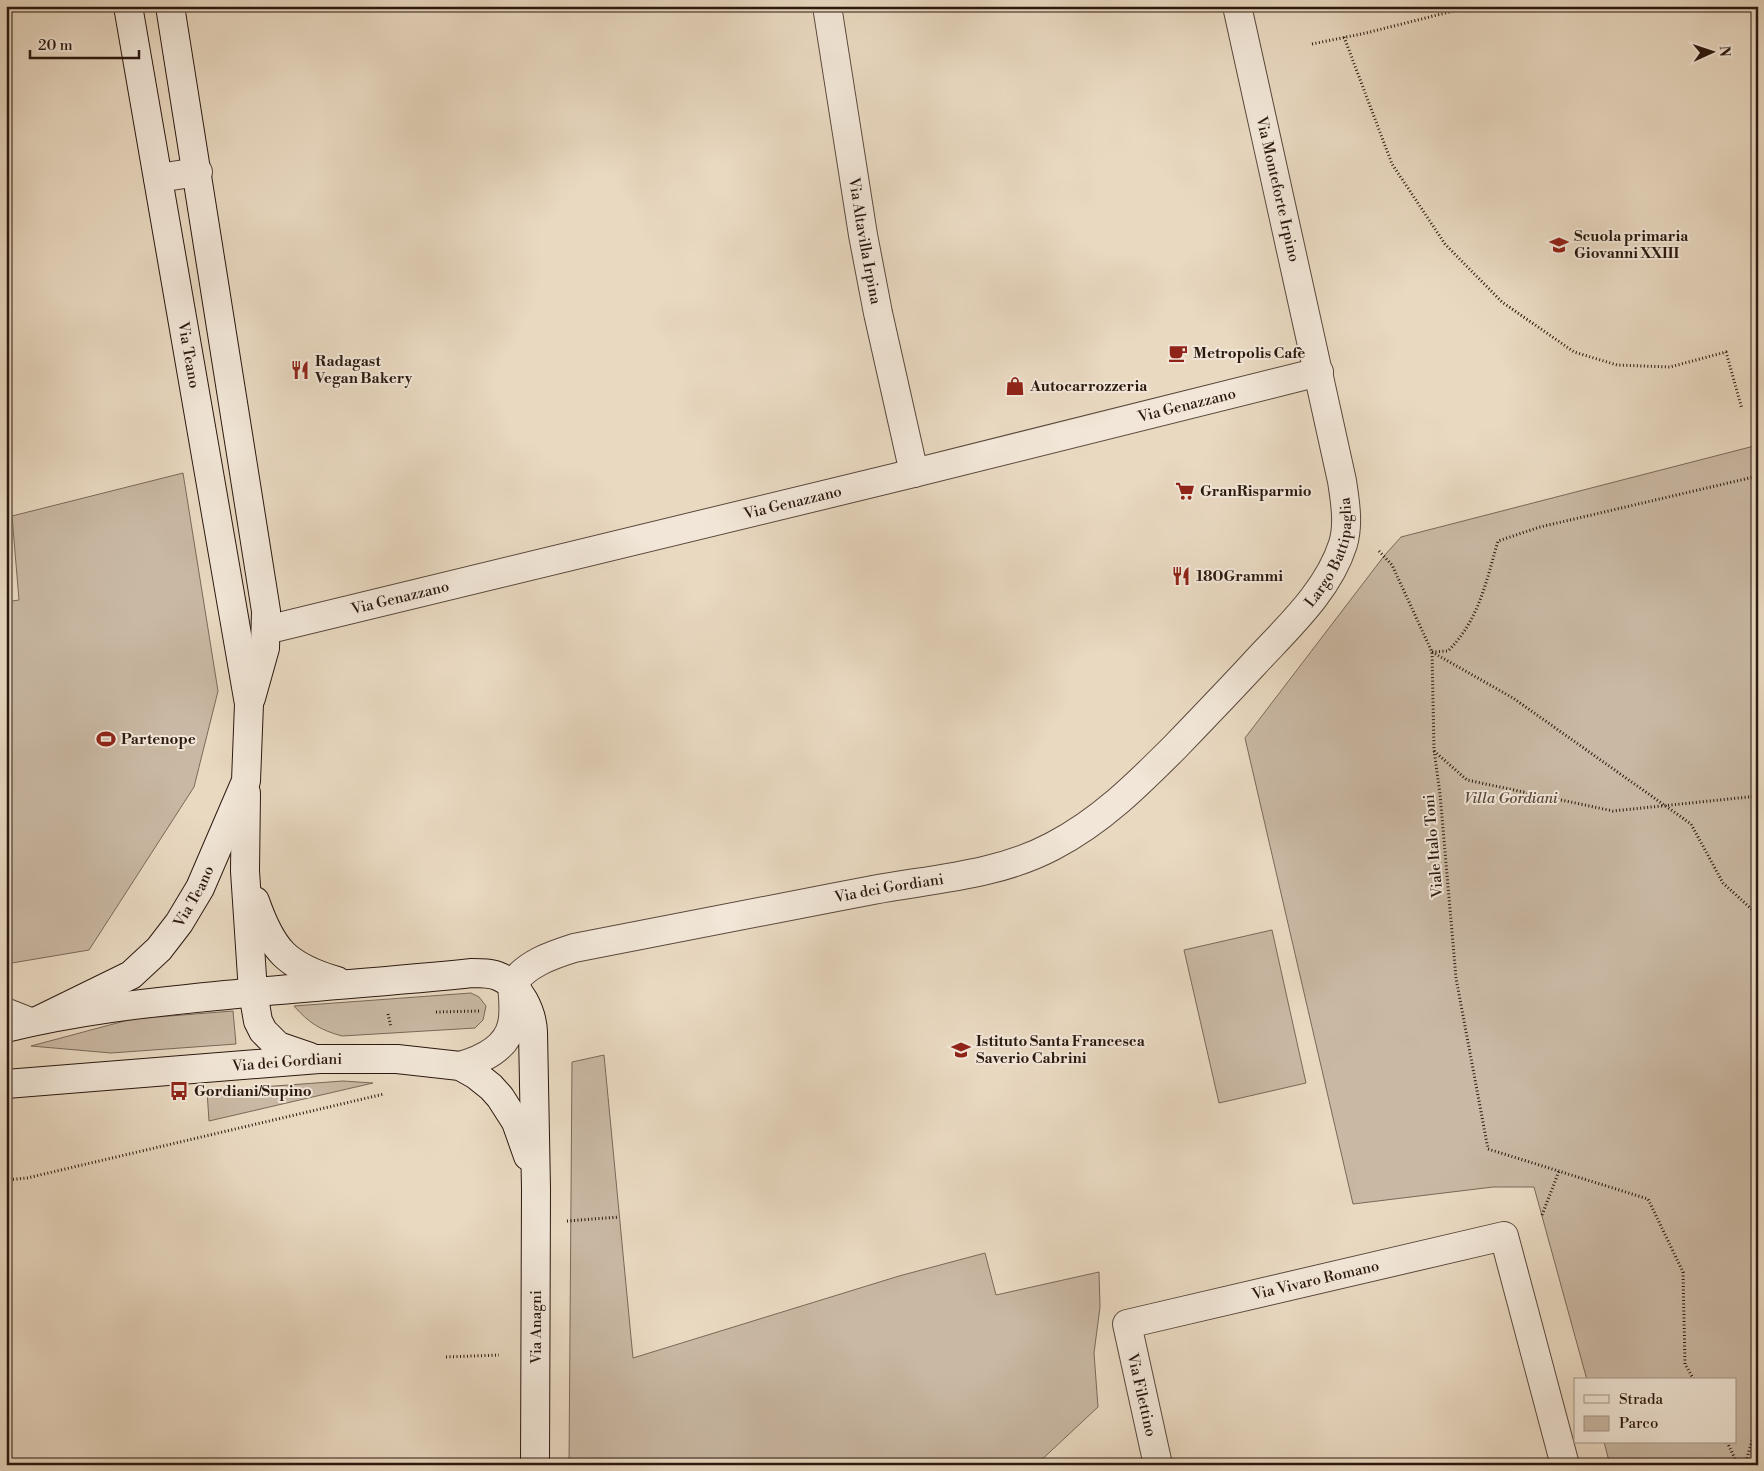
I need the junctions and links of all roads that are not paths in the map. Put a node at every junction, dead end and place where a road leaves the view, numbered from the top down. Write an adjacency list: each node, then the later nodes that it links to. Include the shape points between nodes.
1 (128, 6): 6 (street, Via Teano)
2 (170, 6): 5 (street, Via Teano)
3 (827, 6): 8 (street, Via Altavilla Irpina, via 863,235)
4 (1237, 6): 7 (street, Via Monteforte Irpino)
5 (198, 172): 6 (street); 9 (street, Via Teano, via 264,592)
6 (158, 178): 11 (street, Via Teano)
7 (1319, 372): 8 (street, Via Genazzano); 10 (street, Largo Battipaglia, via 1342,481 1346,516 1343,543 1322,584 1304,608)
8 (914, 473): 9 (street, Via Genazzano)
9 (266, 630): 11 (street, Via Teano, via 261,665)
10 (1221, 700): 15 (street, Via dei Gordiani, via 1105,813 1033,855 987,870 574,948 538,962)
11 (249, 704): 12 (street, Via Teano)
12 (246, 782): 13 (street); 18 (street, Via Teano, via 200,888 164,942 131,975)
13 (245, 871): 14 (street, via 272,942 298,967); 16 (street)
14 (348, 985): 15 (street, via 487,973 500,976); 16 (street)
15 (512, 985): 21 (street, Via dei Gordiani, via 513,1018 509,1033 485,1057); 23 (street, Via Anagni, via 525,1002 533,1024)
16 (253, 992): 18 (street, via 144,1003); 20 (street, via 262,1031 278,1046)
17 (6, 1007): 18 (lane)
18 (39, 1020): 19 (street)
19 (6, 1028)
20 (319, 1059): 21 (street, Via dei Gordiani, via 397,1059); 22 (street, Via dei Gordiani)
21 (460, 1066): 23 (street, Via Anagni, via 491,1087 516,1122)
22 (6, 1084)
23 (536, 1188): 25 (street, Via Anagni)
24 (1127, 1324): 26 (street, Via Filettino); 27 (street, Via Vivaro Romano, via 1504,1236)
25 (535, 1465)
26 (1158, 1465)
27 (1565, 1465)

